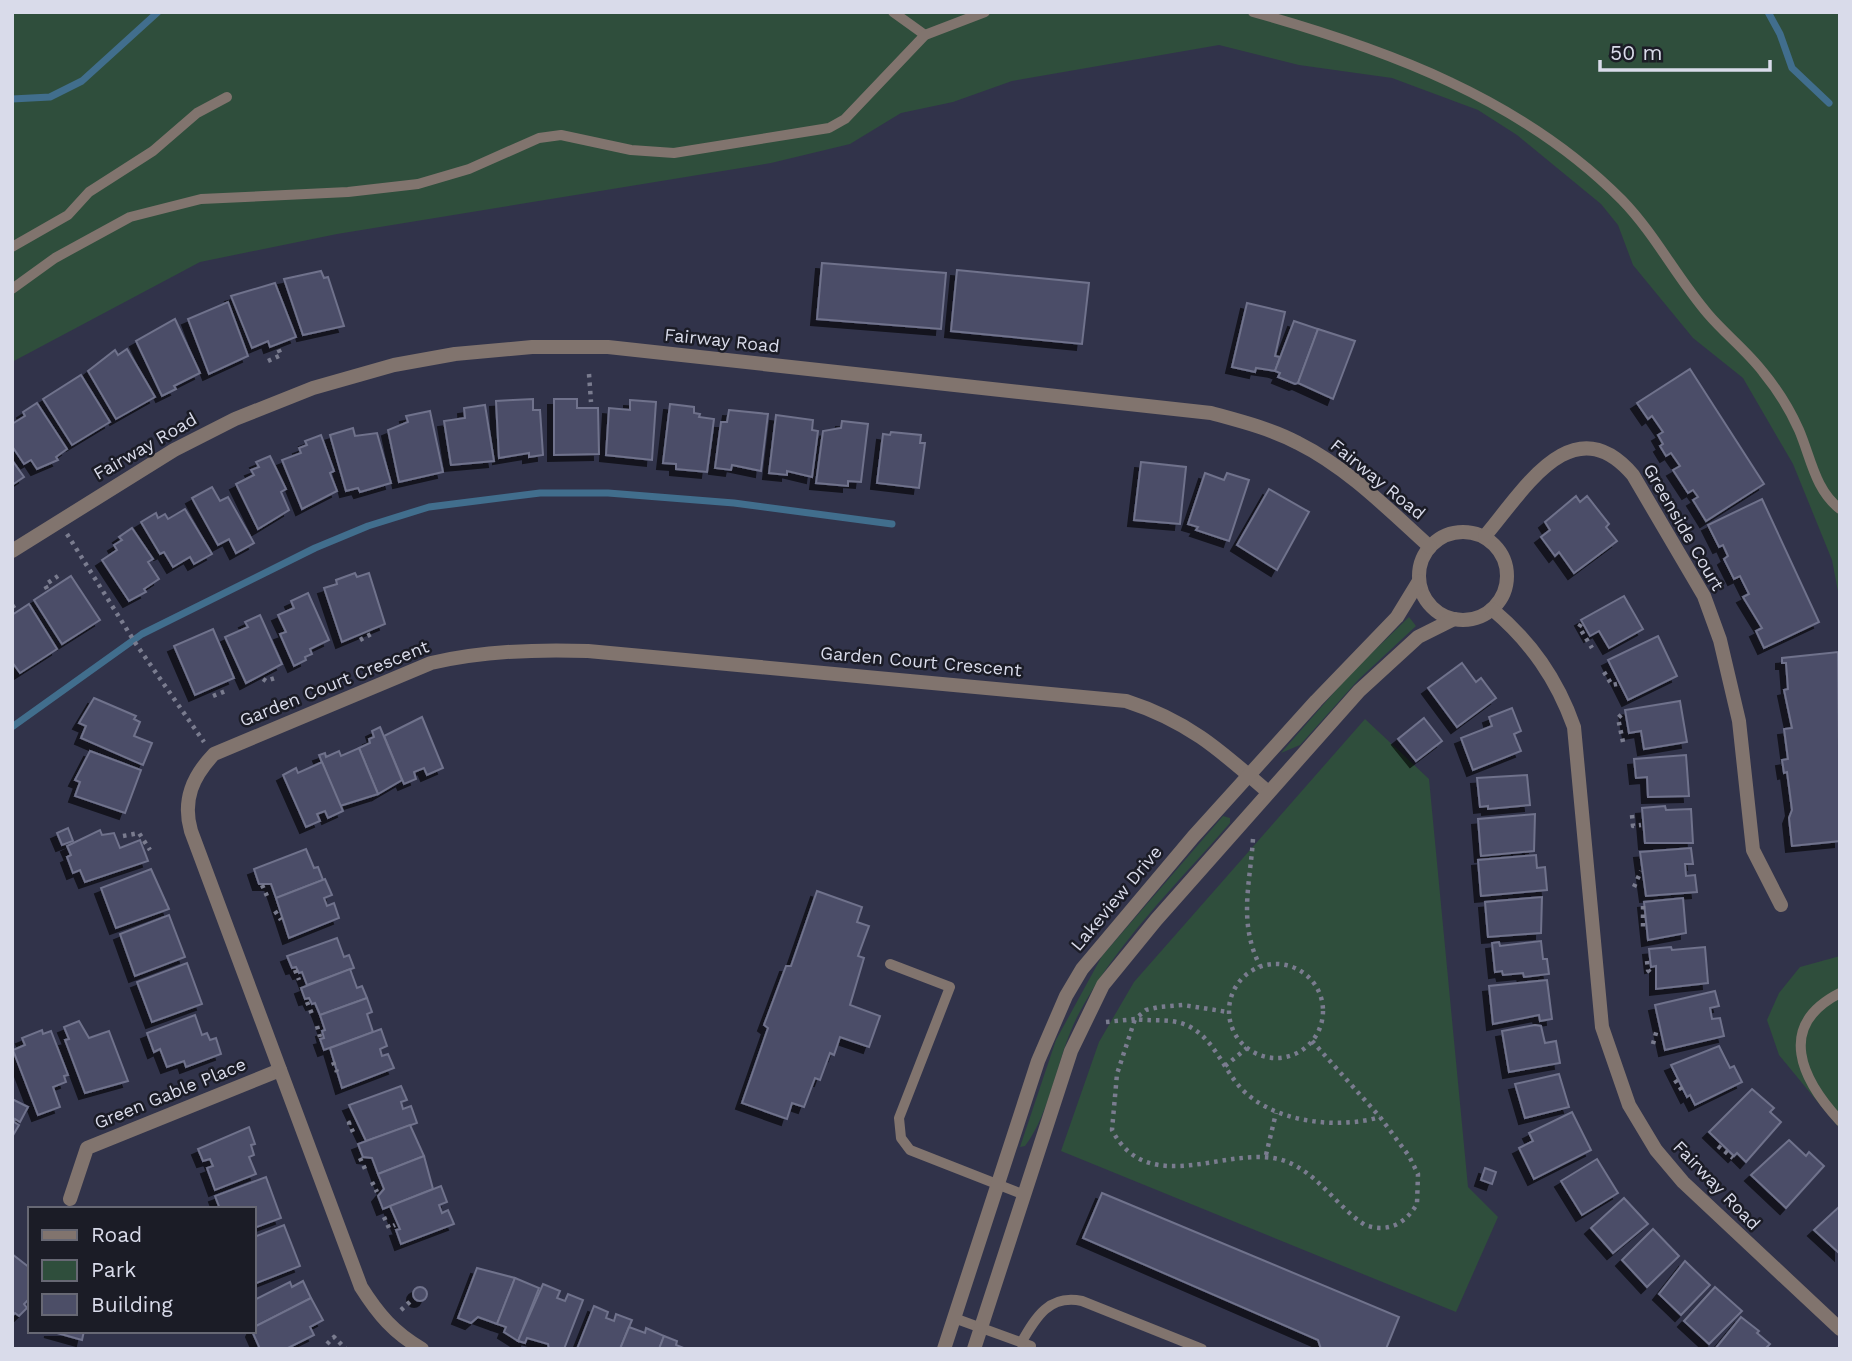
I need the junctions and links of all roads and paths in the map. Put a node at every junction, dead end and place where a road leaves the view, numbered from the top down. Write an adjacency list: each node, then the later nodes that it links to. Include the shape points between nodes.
1 (893, 12): 4 (lane)
2 (985, 12): 4 (lane)
3 (1253, 12): 12 (lane, via 1352,41 1425,69 1525,124 1598,177 1642,225 1709,316 1763,371 1799,430 1821,488)
4 (925, 35): 7 (lane, via 845,119 818,131 674,153 631,150 561,135 539,138 469,169 418,184 201,198 130,217 55,258)
5 (227, 97): 6 (lane, via 197,113 153,150 89,192 68,215)
6 (12, 247)
7 (12, 289)
8 (278, 348): 9 (path, via 281,355)
9 (268, 361)
10 (589, 374): 11 (path)
11 (591, 402)
12 (1840, 509)
13 (58, 521): 15 (street, Fairway Road, via 198,437 313,388 394,365 455,354 608,347 1211,413 1289,439 1318,454); 16 (street, Fairway Road); 34 (path, via 136,644)
14 (1485, 536): 15 (street, via 1461,532); 20 (street, via 1498,549 1507,574 1506,587); 46 (street, Greenside Court, via 1538,474 1569,450 1603,450 1633,475 1704,596 1720,640 1739,721 1753,850)
15 (1430, 547): 18 (street, via 1420,566)
16 (12, 551)
17 (58, 576): 19 (path, via 45,585)
18 (1419, 581): 21 (street, via 1431,607); 35 (street, Lakeview Drive, via 1397,617)
19 (47, 589)
20 (1492, 609): 21 (street, via 1481,617); 94 (street, Fairway Road, via 1519,631 1546,668 1574,727 1602,1027 1629,1105 1656,1150 1683,1182)
21 (1454, 619): 36 (street, via 1429,629 1382,668)
22 (1581, 624): 25 (path)
23 (375, 632): 24 (path)
24 (360, 640)
25 (1592, 648)
26 (1604, 672): 29 (path, via 1612,685)
27 (278, 677): 28 (path)
28 (263, 679)
29 (1617, 684)
30 (228, 690): 31 (path)
31 (213, 696)
32 (1623, 713): 33 (path, via 1618,718)
33 (1623, 742)
34 (214, 754): 35 (street, Garden Court Crescent, via 431,663 459,656 547,650 1126,701 1191,728); 71 (street, via 192,785 188,820)
35 (1250, 775): 36 (street, Garden Court Crescent); 86 (street, Lakeview Drive, via 1082,969 1047,1038)
36 (1268, 792): 88 (street, via 1104,985 1071,1051)
37 (1632, 815): 38 (path, via 1633,826)
38 (1641, 825)
39 (122, 836): 41 (path, via 139,833)
40 (1253, 839): 53 (path, via 1245,915)
41 (150, 850)
42 (1641, 871): 44 (path)
43 (262, 885): 45 (path)
44 (1634, 887)
45 (267, 896)
46 (1781, 905)
47 (1643, 906): 50 (path)
48 (275, 911): 49 (path)
49 (281, 920)
50 (1643, 932)
51 (1647, 961): 55 (path)
52 (890, 964): 86 (lane, via 950,988 899,1118 901,1138 917,1154)
53 (1260, 966): 59 (path, via 1234,988); 66 (path, via 1290,965 1312,980 1323,1004 1319,1030)
54 (295, 970): 56 (path)
55 (1653, 976)
56 (299, 980)
57 (1840, 993): 78 (lane, via 1818,1006 1808,1020 1801,1054 1810,1084)
58 (307, 1002): 60 (path)
59 (1228, 1012): 61 (path, via 1183,1005 1146,1010); 68 (path, via 1235,1035)
60 (312, 1014)
61 (1135, 1019): 62 (path); 70 (path, via 1166,1019 1193,1028); 81 (path, via 1117,1074 1111,1118 1112,1130 1127,1152 1175,1167)
62 (1106, 1022)
63 (317, 1026): 65 (path)
64 (1657, 1029): 67 (path)
65 (320, 1037)
66 (1312, 1041): 68 (path, via 1284,1057 1262,1056); 76 (path)
67 (1653, 1044)
68 (1247, 1048): 70 (path)
69 (332, 1062): 72 (path)
70 (1225, 1066): 75 (path, via 1252,1100)
71 (280, 1070): 89 (street, Green Gable Place, via 87,1148); 98 (street, via 361,1287 378,1314 402,1338)
72 (337, 1072)
73 (1675, 1080): 74 (path)
74 (1683, 1092)
75 (1276, 1113): 76 (path, via 1347,1121); 81 (path)
76 (1380, 1117): 81 (path, via 1418,1174 1417,1204 1397,1226 1366,1225 1301,1169)
77 (355, 1121): 79 (path, via 349,1123)
78 (1840, 1121)
79 (353, 1132)
80 (1718, 1146): 83 (path)
81 (1266, 1155)
82 (360, 1157): 84 (path)
83 (1734, 1158)
84 (365, 1169)
85 (372, 1182): 87 (path)
86 (998, 1185): 88 (lane); 92 (street, Lakeview Drive)
87 (377, 1192)
88 (1023, 1194): 93 (street)
89 (70, 1199)
90 (384, 1217): 91 (path, via 389,1228)
91 (395, 1225)
92 (954, 1318): 93 (lane); 99 (street, Lakeview Drive)
93 (981, 1328): 96 (lane); 100 (street)
94 (1840, 1329)
95 (327, 1344): 97 (path, via 334,1337)
96 (1026, 1346): 101 (lane, via 1034,1320 1066,1297)
97 (346, 1349)
98 (422, 1349)
99 (944, 1349)
100 (974, 1349)
101 (1202, 1349)

